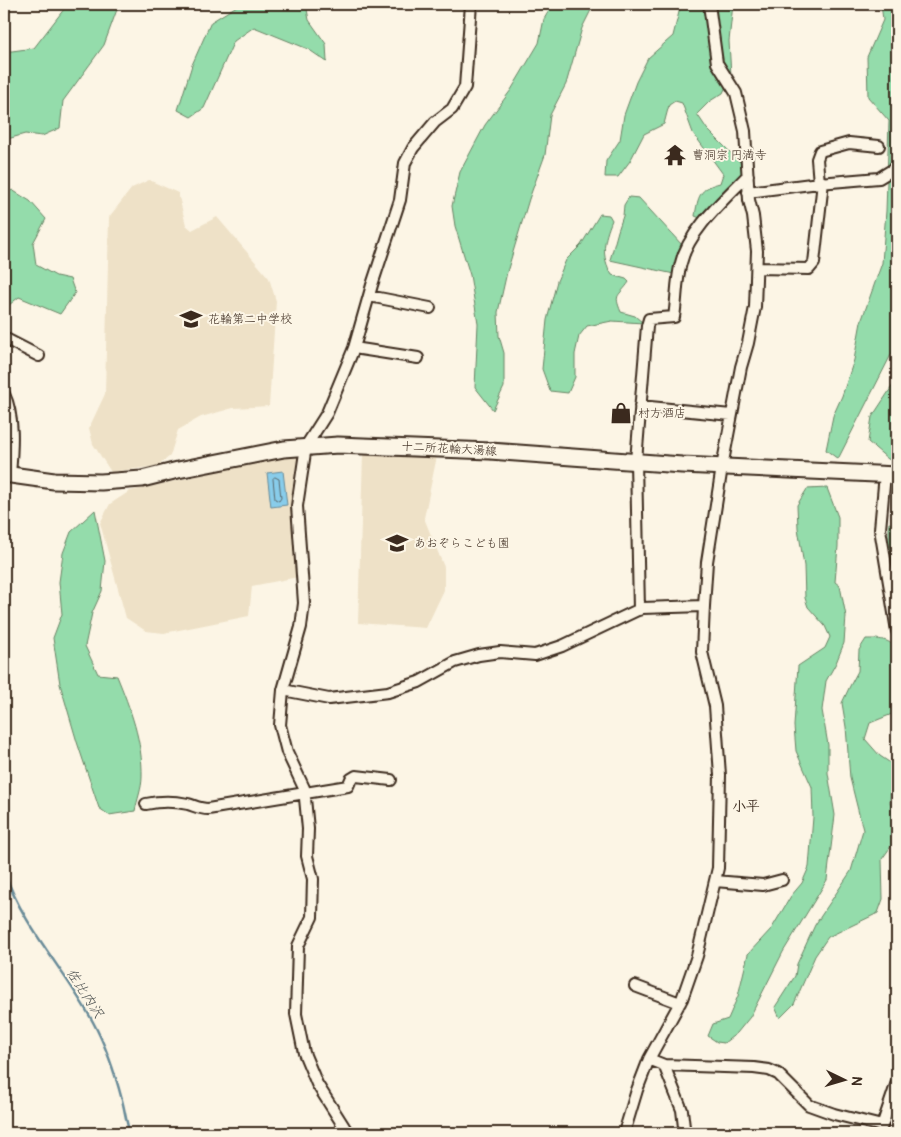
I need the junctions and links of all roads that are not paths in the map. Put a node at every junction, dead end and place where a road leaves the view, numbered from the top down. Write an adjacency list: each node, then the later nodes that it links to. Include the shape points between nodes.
1 (471, 4): 9 (street, via 465,87 452,109 435,122 405,163 400,200)
2 (709, 4): 5 (street, via 717,63 736,93 745,131)
3 (879, 146): 6 (street, via 849,143 820,151 817,159)
4 (897, 167): 6 (street, via 879,178)
5 (748, 175): 7 (street); 16 (street, via 691,240 681,263 674,317 649,320)
6 (821, 183): 7 (street); 8 (street, via 814,263 809,269)
7 (748, 192): 8 (street)
8 (757, 268): 17 (street, via 755,307)
9 (369, 296): 10 (street); 12 (street)
10 (430, 308)
11 (4, 338): 13 (street)
12 (354, 348): 14 (street); 18 (street, via 327,413)
13 (39, 356)
14 (418, 358)
15 (4, 394): 22 (street, via 11,429)
16 (640, 406): 17 (street); 19 (street)
17 (732, 415): 20 (street)
18 (306, 446): 19 (main road, 十二所花輪大湯線, via 338,444); 22 (main road, 十二所花輪大湯線, via 142,479 54,481); 26 (street, via 297,506 304,603 301,627)
19 (636, 461): 20 (main road, 十二所花輪大湯線); 24 (street)
20 (722, 467): 21 (main road, 十二所花輪大湯線); 23 (street, via 707,562)
21 (893, 473): 25 (street, via 880,529)
22 (7, 475)
23 (704, 606): 24 (street); 30 (street, via 702,652 715,706 720,775 718,868)
24 (638, 610): 26 (street, via 562,646 535,655 500,652 479,655 455,662 419,682 388,692 330,699)
25 (897, 631)
26 (283, 690): 28 (street, via 280,725)
27 (391, 780): 28 (street, via 356,776 348,786)
28 (304, 794): 29 (street, via 208,809 160,801); 38 (street, via 308,829 306,856 313,879 313,899 312,917 298,946 296,1014 304,1053 317,1084)
29 (146, 804)
30 (714, 880): 31 (street, via 763,885); 33 (street, via 697,956)
31 (782, 880)
32 (635, 986): 33 (street)
33 (680, 1003): 34 (street)
34 (649, 1059): 35 (street); 39 (street)
35 (664, 1065): 36 (street, via 769,1070 778,1074 809,1105 882,1126); 37 (street, via 682,1110)
36 (897, 1082)
37 (684, 1127)
38 (348, 1133)
39 (624, 1133)

